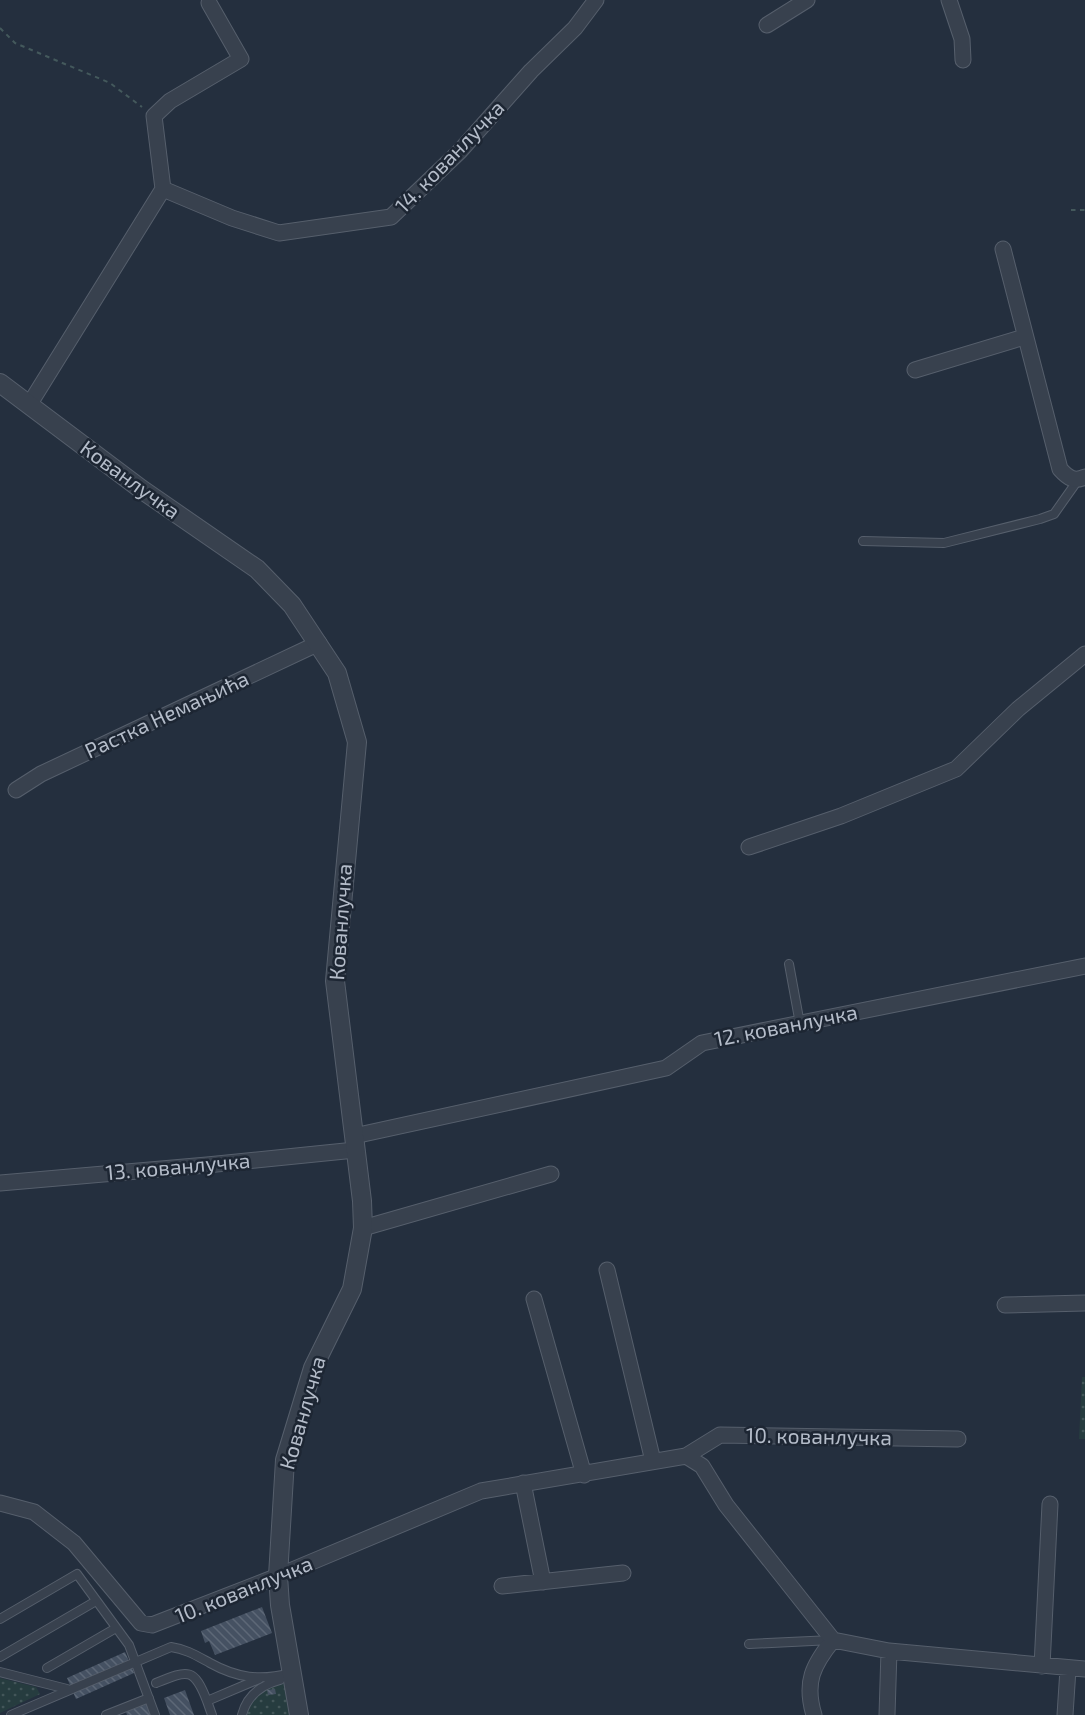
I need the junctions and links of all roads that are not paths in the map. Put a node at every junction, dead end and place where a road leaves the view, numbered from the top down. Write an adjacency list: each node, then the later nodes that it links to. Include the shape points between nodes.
1 (596, 0): 7 (street, 14. кованлучка, via 460,151 391,217 279,233)
2 (807, 0): 5 (street)
3 (949, 0): 6 (street, via 962,39)
4 (209, 3): 7 (street, via 241,59 170,101 154,116)
5 (767, 25)
6 (963, 60)
7 (163, 189): 12 (street)
8 (1003, 249): 9 (street)
9 (1024, 337): 10 (street); 13 (street, via 1060,470 1068,478)
10 (915, 370)
11 (2, 386): 12 (street, Кованлучка)
12 (29, 405): 15 (street, Кованлучка, via 256,569 292,605)
13 (1081, 478): 14 (lane, via 1054,514 1030,522 944,543)
14 (863, 542)
15 (319, 643): 17 (street, Растка Немањића, via 41,774); 22 (street, Кованлучка, via 338,674 357,742 335,981)
16 (1085, 654): 18 (street, via 1018,709 956,769)
17 (16, 790)
18 (750, 848)
19 (789, 964): 21 (lane)
20 (1085, 966): 21 (street, 12. кованлучка)
21 (800, 1024): 22 (street, 12. кованлучка, via 702,1042 666,1068)
22 (355, 1143): 24 (street, 13. кованлучка, via 207,1166); 25 (street, Кованлучка)
23 (551, 1174): 25 (street)
24 (0, 1182)
25 (363, 1228): 38 (street, Кованлучка, via 352,1289 313,1368 285,1461)
26 (607, 1270): 32 (street)
27 (534, 1299): 33 (street)
28 (1085, 1303): 29 (street)
29 (1005, 1305)
30 (958, 1439): 31 (street, 10. кованлучка, via 720,1435)
31 (686, 1456): 32 (street, 10. кованлучка); 44 (street, via 702,1466 726,1505)
32 (653, 1461): 33 (street, 10. кованлучка)
33 (584, 1475): 34 (street, 10. кованлучка)
34 (523, 1484): 38 (street, 10. кованлучка, via 480,1491); 39 (street)
35 (0, 1503): 38 (street, 10. кованлучка, via 34,1512 74,1543 141,1623 166,1621)
36 (1050, 1504): 49 (street)
37 (623, 1573): 39 (street)
38 (279, 1576): 54 (street, Кованлучка)
39 (543, 1582): 40 (street)
40 (502, 1586)
41 (96, 1601): 42 (lane, via 76,1574); 43 (lane); 47 (lane)
42 (0, 1619)
43 (116, 1628): 48 (lane, via 129,1645); 50 (lane)
44 (833, 1640): 45 (lane); 46 (street); 66 (street, via 812,1669 810,1705)
45 (749, 1644)
46 (889, 1651): 49 (street); 67 (street)
47 (0, 1657)
48 (132, 1662): 55 (lane, via 161,1649 180,1648 236,1676); 57 (lane); 58 (lane)
49 (1042, 1666): 51 (street)
50 (47, 1668)
51 (1068, 1669): 52 (street); 68 (street)
52 (1085, 1669)
53 (0, 1672): 57 (lane)
54 (291, 1676): 55 (lane); 65 (street, Кованлучка)
55 (262, 1682): 59 (lane); 64 (lane, via 250,1696)
56 (156, 1683): 59 (lane, via 184,1672 191,1674 200,1682)
57 (72, 1689): 60 (lane)
58 (148, 1698): 61 (lane); 62 (lane)
59 (207, 1701): 63 (lane)
60 (11, 1715)
61 (106, 1715)
62 (155, 1715)
63 (212, 1715)
64 (242, 1715)
65 (299, 1715)
66 (814, 1715)
67 (887, 1715)
68 (1065, 1715)

